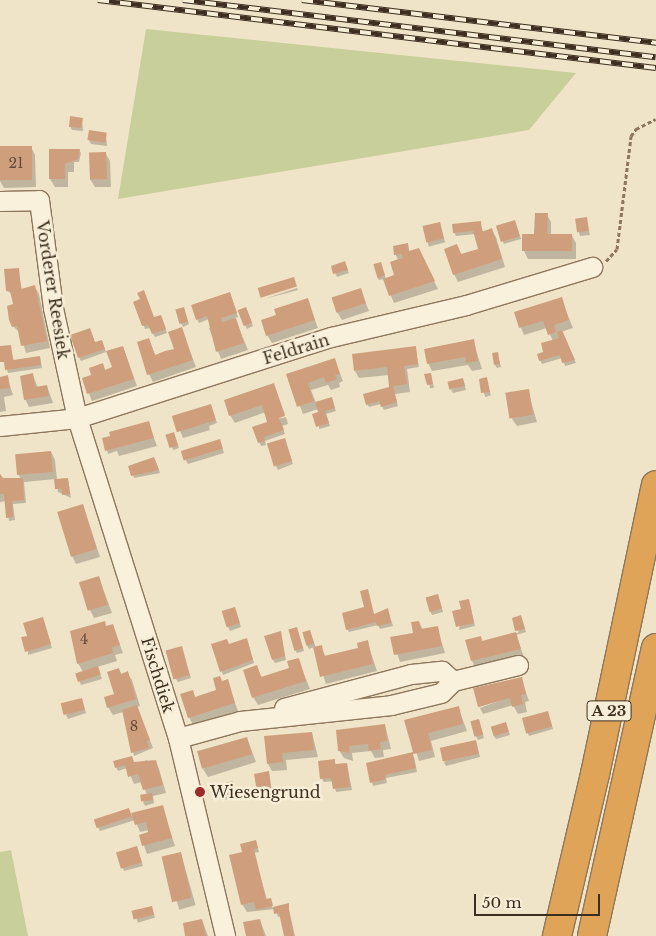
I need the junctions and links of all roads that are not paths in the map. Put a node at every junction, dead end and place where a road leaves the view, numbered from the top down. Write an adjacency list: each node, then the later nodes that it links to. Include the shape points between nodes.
1 (0, 201): 3 (street, Vorderer Reesiek, via 38,200 53,308)
2 (592, 267): 3 (street, Feldrain, via 466,305 332,337)
3 (77, 418): 4 (street, Feldrain); 10 (street, Fischdiek)
4 (0, 426)
5 (656, 485): 12 (highway, A 23, via 596,774)
6 (656, 648): 13 (highway, A 23)
7 (518, 665): 8 (street)
8 (454, 680): 9 (street, via 442,692 391,705); 9 (street, via 442,671 411,674)
9 (240, 721): 10 (street)
10 (178, 738): 11 (street, Fischdiek)
11 (225, 936)
12 (557, 936)
13 (592, 936)

